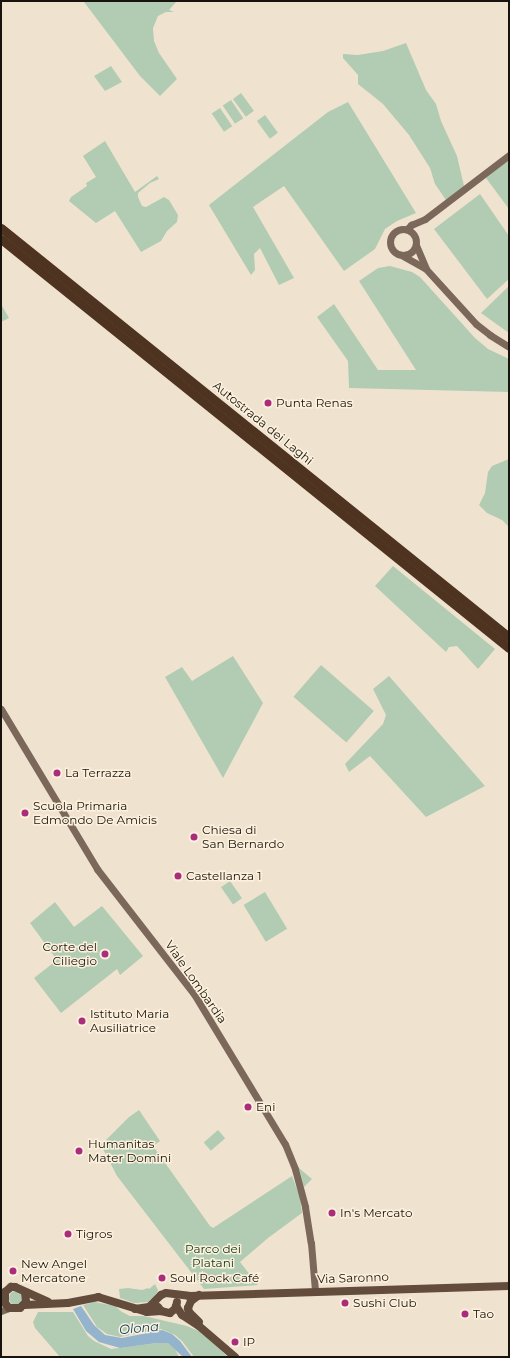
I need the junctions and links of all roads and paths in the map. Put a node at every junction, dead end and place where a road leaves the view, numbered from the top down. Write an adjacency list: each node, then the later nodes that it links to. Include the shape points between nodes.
1 (509, 155): 2 (street)
2 (425, 219): 4 (street); 5 (street)
3 (1, 228): 11 (highway, Autostrada dei Laghi)
4 (407, 229): 5 (street); 8 (street, via 398,229 391,235 389,244 393,251)
5 (414, 235): 7 (street)
6 (1, 239): 12 (highway, Autostrada dei Laghi)
7 (416, 245): 8 (street, via 411,253); 9 (street)
8 (403, 256): 9 (street)
9 (426, 269): 10 (street, via 473,321 490,336)
10 (509, 347)
11 (509, 637)
12 (509, 648)
13 (1, 709): 15 (street, Viale Lombardia, via 97,869 194,994 285,1144 305,1207 312,1248)
14 (509, 1286): 15 (main road, Via Saronno)
15 (315, 1291): 18 (main road, Via Saronno)
16 (25, 1292): 19 (main road, via 20,1288 11,1287); 21 (main road); 23 (main road, via 27,1298)
17 (170, 1294): 18 (main road, Via Saronno); 20 (main road, via 162,1294); 22 (main road, via 176,1299)
18 (199, 1295): 22 (main road, Via Saronno, via 187,1298); 28 (main road, via 191,1301 188,1308)
19 (4, 1300): 23 (main road, via 18,1309); 25 (street)
20 (158, 1300): 24 (main road, via 149,1307); 26 (main road, via 157,1306)
21 (52, 1303): 23 (main road); 24 (main road, via 68,1303 98,1297)
22 (177, 1305): 26 (main road, Via Saronno, via 172,1312); 27 (main road, via 182,1314)
23 (24, 1306)
24 (135, 1309): 26 (main road)
25 (1, 1311)
26 (164, 1312): 27 (main road)
27 (193, 1322): 28 (main road)
28 (205, 1331): 29 (main road)
29 (235, 1357)

